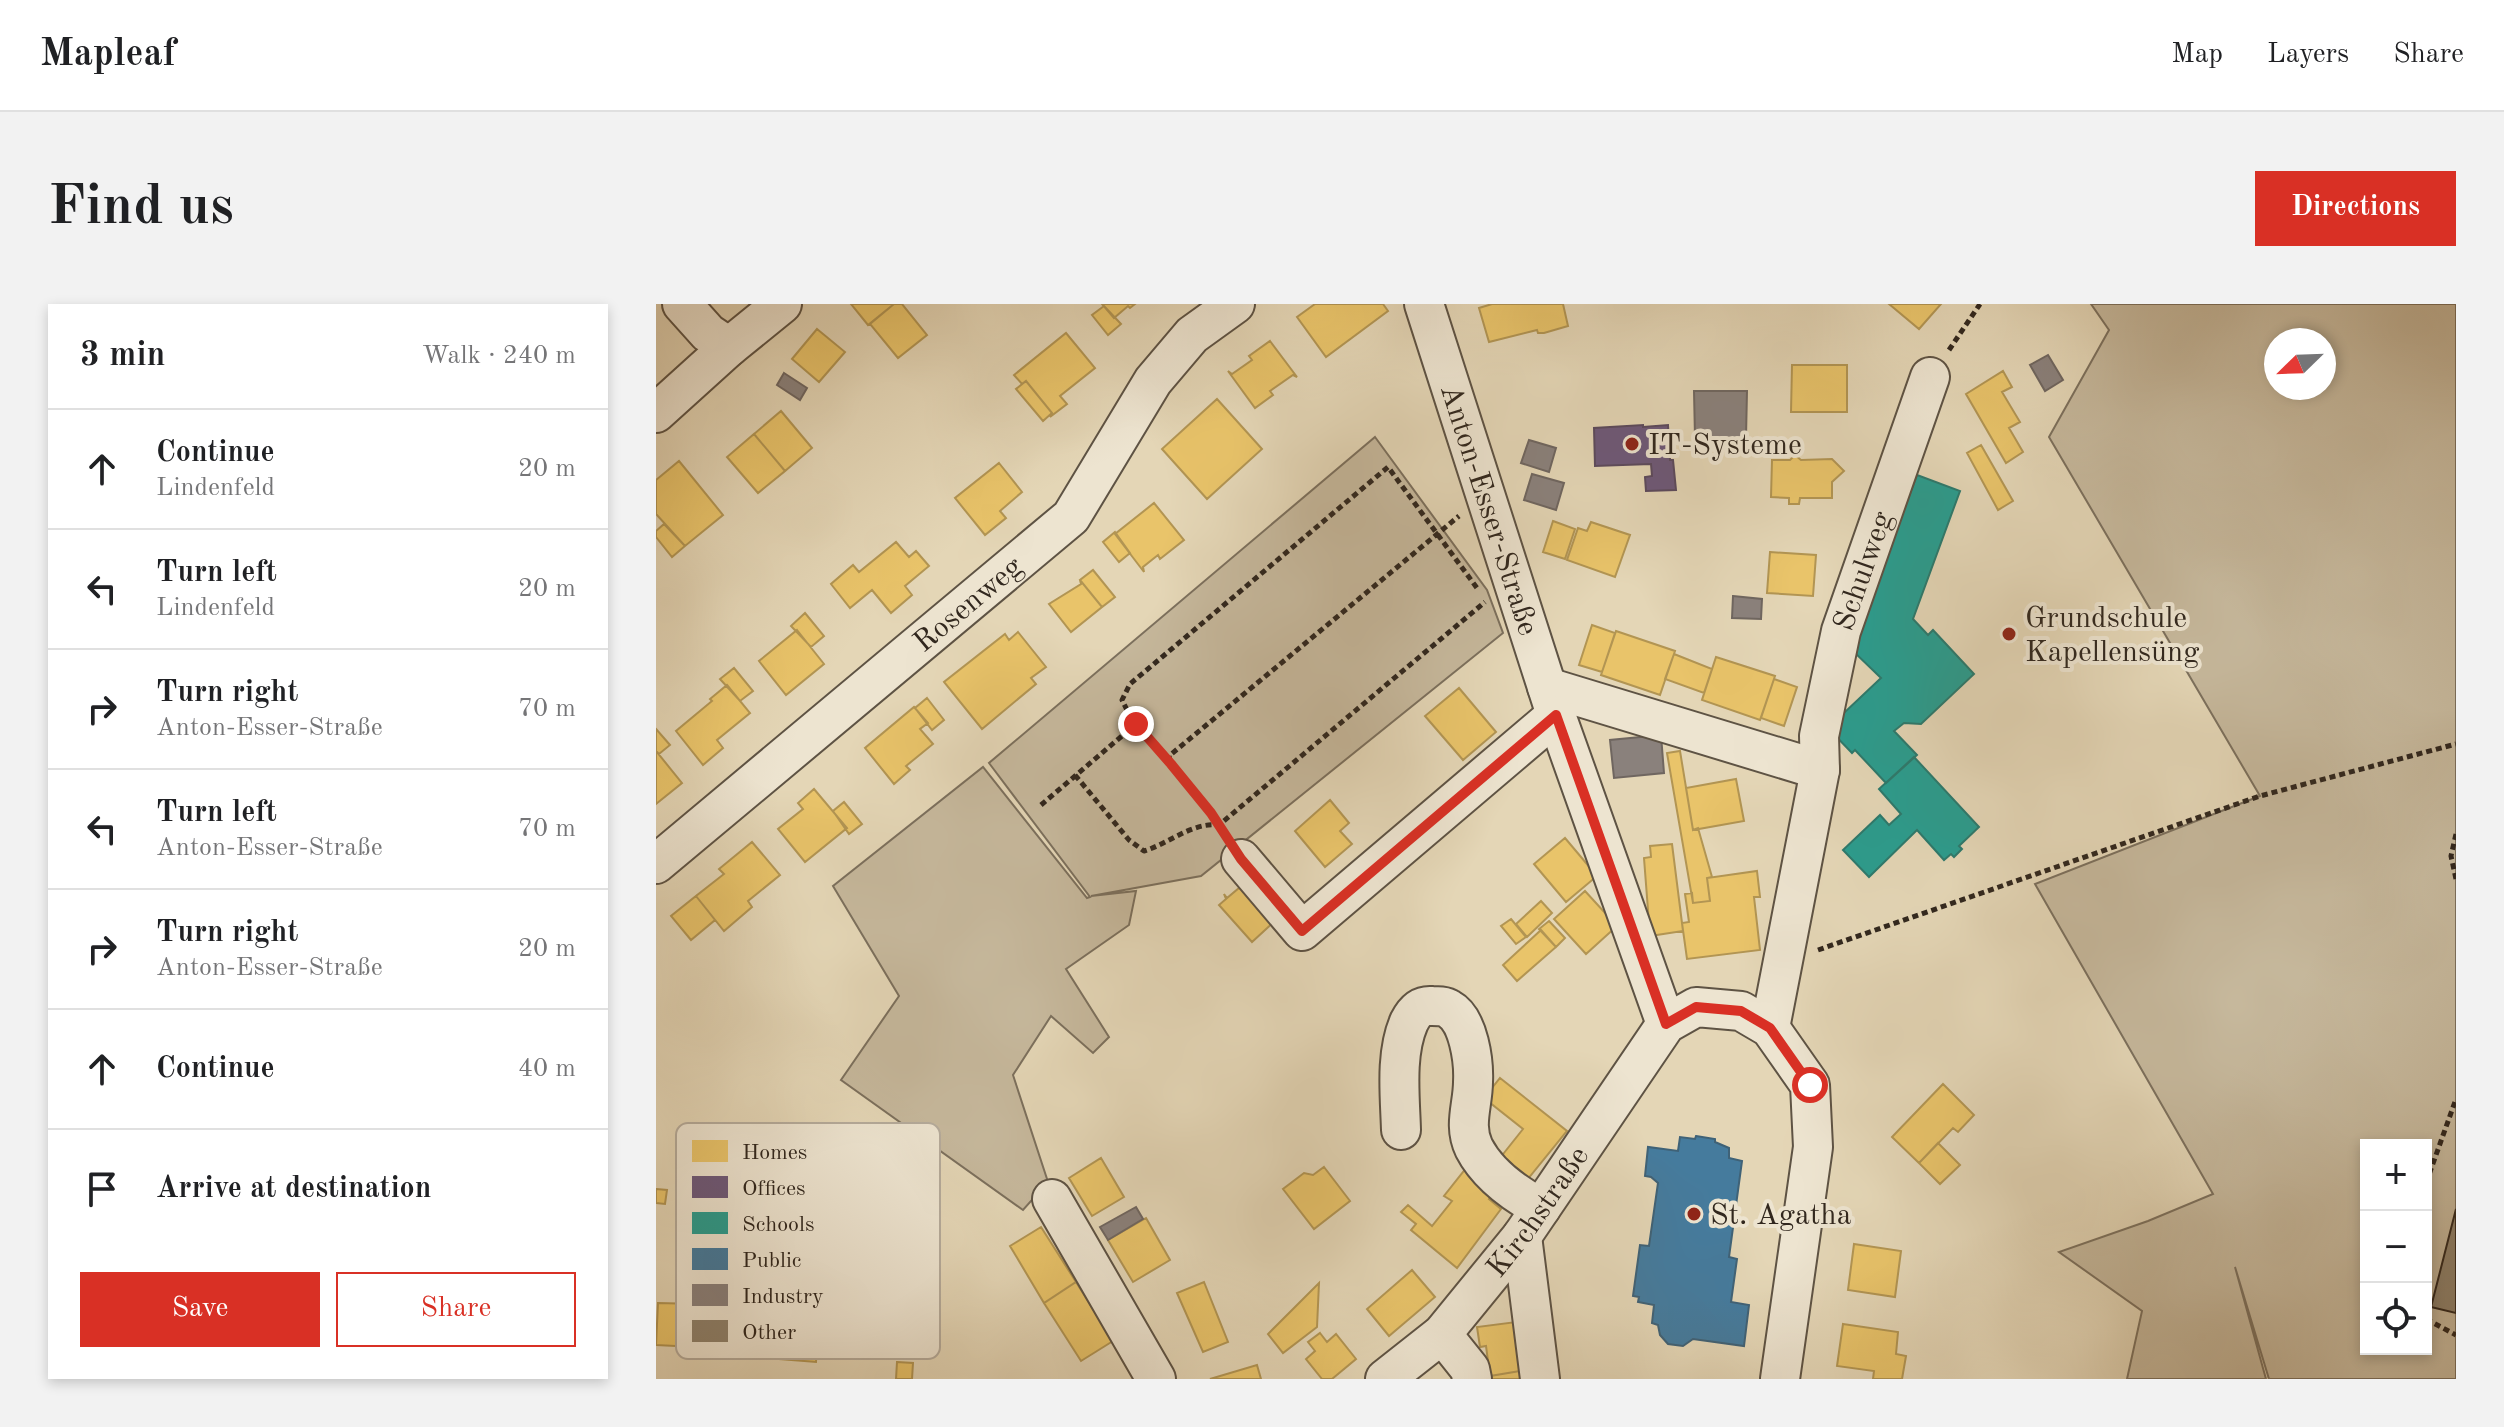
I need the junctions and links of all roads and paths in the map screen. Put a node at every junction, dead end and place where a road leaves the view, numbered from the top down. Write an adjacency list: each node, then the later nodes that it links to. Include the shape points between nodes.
1 (682, 304): 6 (street)
2 (782, 304): 6 (street)
3 (1235, 304): 22 (street, Rosenweg, via 1192,335 1153,381 1071,517)
4 (1424, 304): 9 (street, Anton-Esser-Straße)
5 (1980, 304): 7 (path)
6 (729, 347): 8 (street)
7 (1930, 377): 16 (street, Schulweg, via 1841,631 1819,736)
8 (656, 413)
9 (1485, 495): 10 (path); 11 (street, Anton-Esser-Straße)
10 (1437, 534): 11 (path, via 1481,593); 13 (path, via 1388,467 1130,684 1122,700); 15 (path, via 1169,756)
11 (1499, 597): 12 (street, Anton-Esser-Straße); 19 (path)
12 (1552, 701): 16 (street); 21 (street, via 1302,931); 25 (street, Anton-Esser-Straße)
13 (1136, 724): 15 (path); 17 (path)
14 (2456, 744): 24 (path, via 2260,796)
15 (1171, 764): 19 (path)
16 (1820, 770): 24 (street, Schulweg)
17 (1075, 775): 18 (path); 19 (path, via 1144,851 1202,823)
18 (1041, 805)
19 (1219, 825): 21 (path)
20 (2456, 834): 23 (path, via 2451,856)
21 (1241, 859)
22 (656, 864)
23 (2456, 879)
24 (1783, 962): 26 (street, Schulweg)
25 (1666, 1024): 26 (street, via 1696,1007 1741,1011); 31 (street, Kirchstraße)
26 (1770, 1028): 39 (street, via 1810,1085 1813,1147)
27 (2456, 1099): 29 (path)
28 (1401, 1130): 31 (street, via 1403,1035 1413,1013 1425,1006 1448,1007 1469,1047 1473,1084 1468,1119 1474,1148)
29 (2432, 1166)
30 (1052, 1199): 35 (street)
31 (1532, 1222): 33 (street, Kirchstraße); 38 (street)
32 (2432, 1322): 34 (path)
33 (1442, 1334): 36 (street, Kirchstraße); 37 (street)
34 (2456, 1335)
35 (1156, 1379)
36 (1385, 1379)
37 (1472, 1379)
38 (1540, 1379)
39 (1780, 1379)

